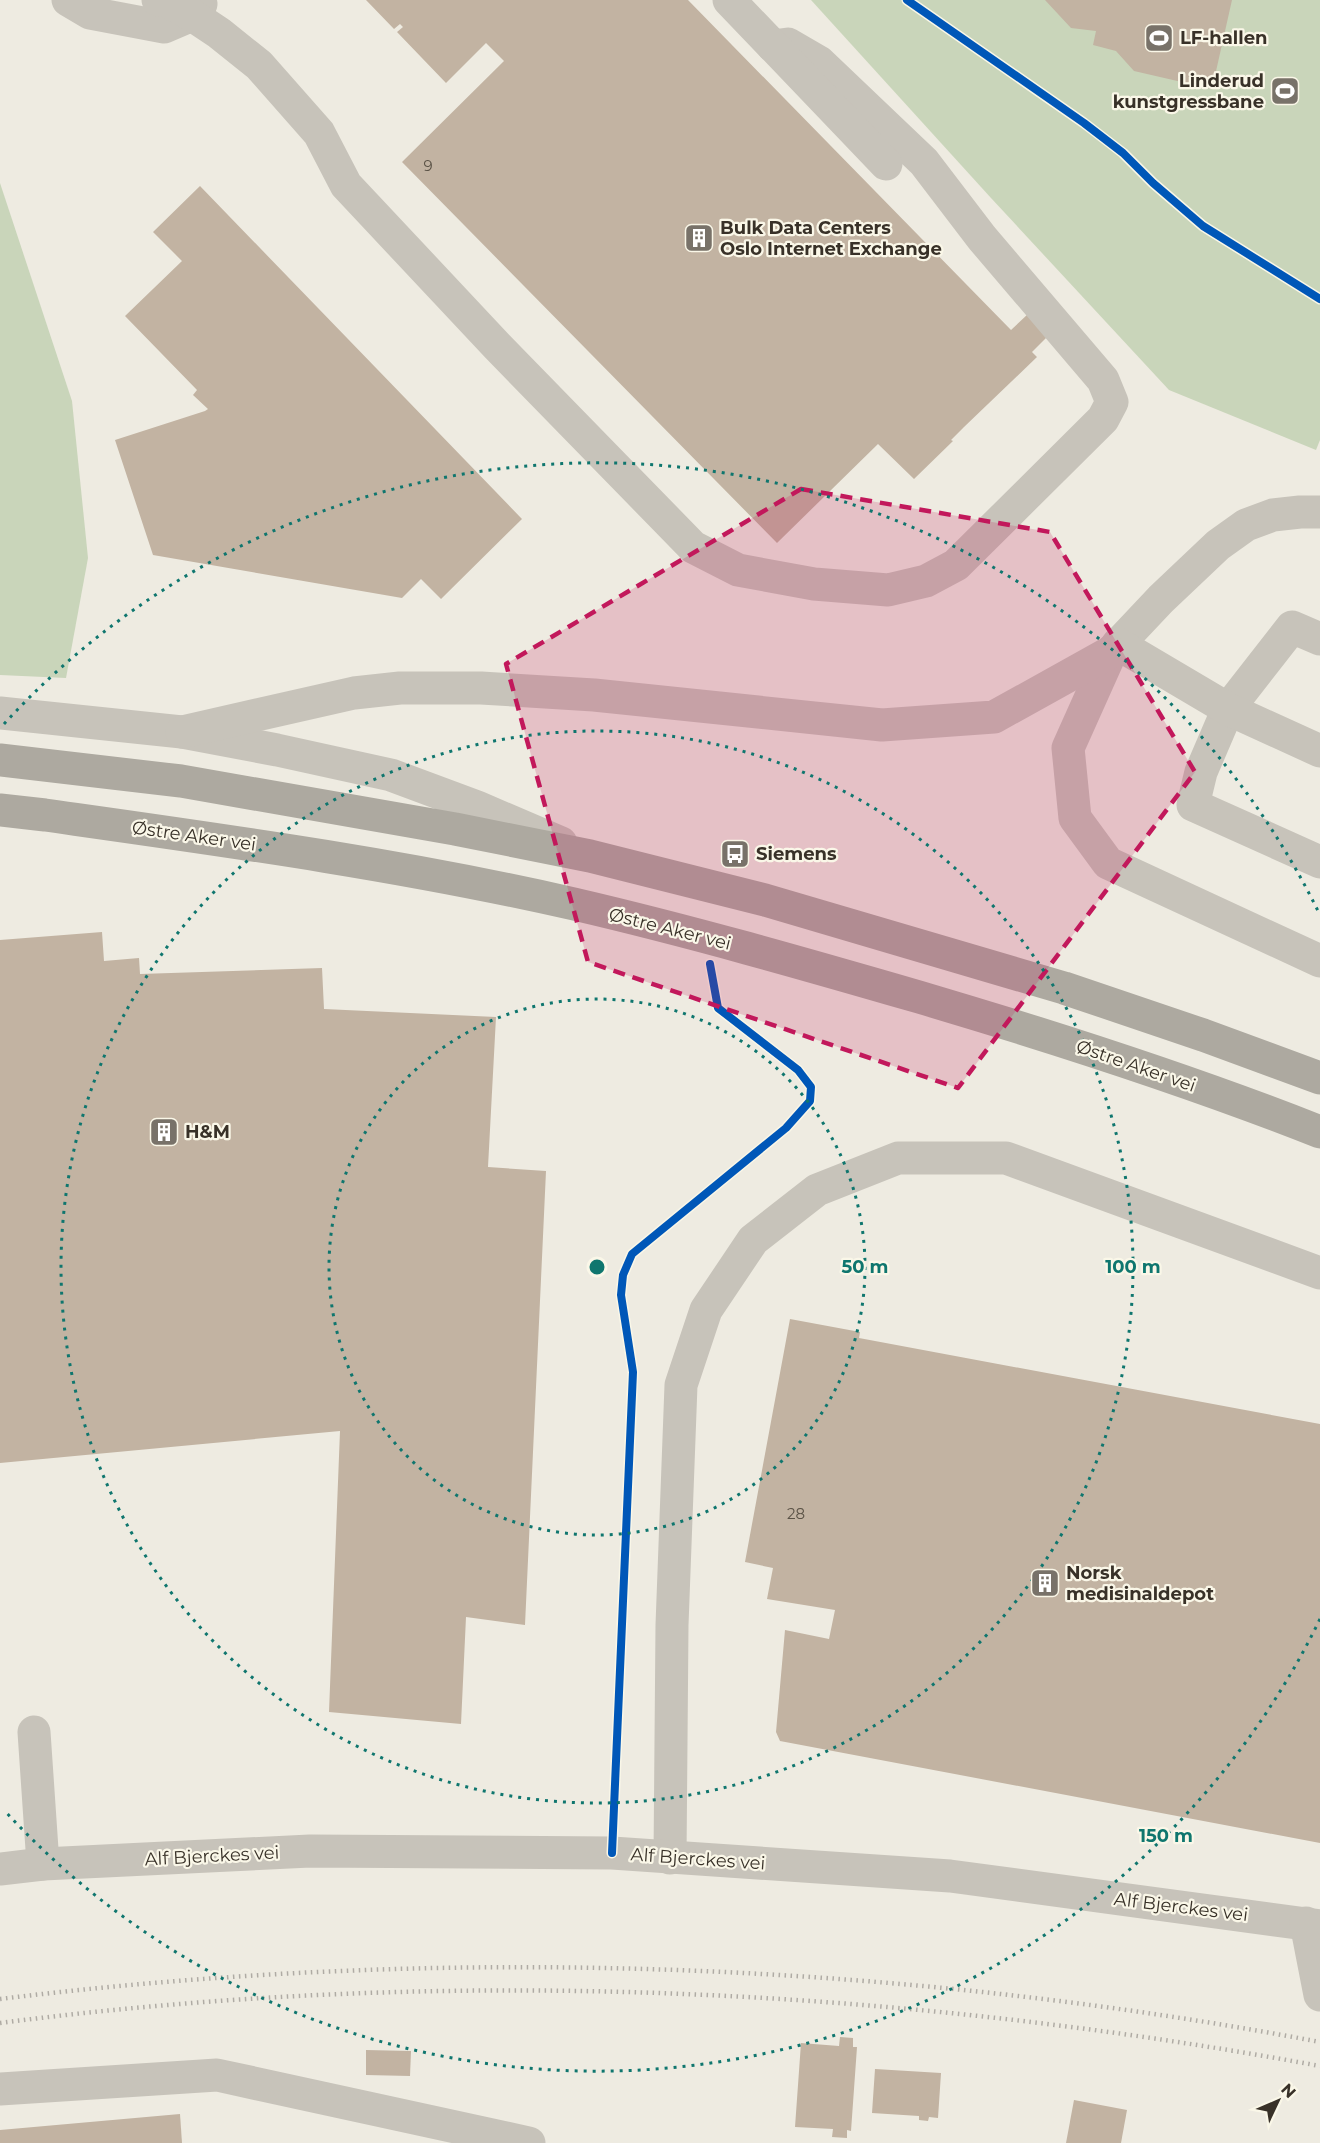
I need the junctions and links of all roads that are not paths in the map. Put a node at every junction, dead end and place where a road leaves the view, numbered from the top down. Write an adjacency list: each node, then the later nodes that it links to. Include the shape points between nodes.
1 (68, 0): 4 (lane, via 90,13 164,27)
2 (158, 0): 4 (lane)
3 (729, 0): 5 (lane)
4 (198, 8): 5 (lane, via 219,33 259,65 319,133 346,184 693,547 738,570 814,584 888,590 926,581 956,565 1102,418 1112,402 1102,380 982,238 924,162 819,62 788,44)
5 (773, 46): 6 (lane)
6 (886, 164)
7 (1320, 512): 9 (lane, via 1273,515 1246,525 1218,545)
8 (1320, 639): 10 (lane, via 1292,627)
9 (1114, 648): 10 (lane); 12 (lane, via 994,717 882,725 594,695 400,688 354,693); 18 (lane, via 1068,748 1075,818 1108,863)
10 (1228, 709): 13 (lane); 17 (lane, via 1201,772 1193,805)
11 (0, 712): 12 (lane)
12 (182, 732): 16 (lane, via 391,775)
13 (1320, 751)
14 (0, 760): 16 (highway, via 181,781)
15 (0, 810): 20 (highway, Østre Aker vei, via 325,856 573,904 731,944 1044,1034)
16 (590, 856): 19 (highway, via 765,900 1041,981)
17 (1320, 862)
18 (1320, 961)
19 (1320, 1078)
20 (1320, 1132)
21 (1320, 1273): 23 (lane, via 1006,1158 898,1158 817,1190 753,1239 706,1310 681,1385 672,1625)
22 (34, 1732): 24 (lane)
23 (670, 1858): 24 (lane, Alf Bjerckes vei, via 612,1853 310,1851); 26 (lane, Alf Bjerckes vei, via 950,1876)
24 (43, 1864): 25 (lane, Alf Bjerckes vei)
25 (0, 1869)
26 (1313, 1924): 27 (lane)
27 (1320, 1995)
28 (0, 2089): 29 (lane, via 217,2075)
29 (529, 2143)

